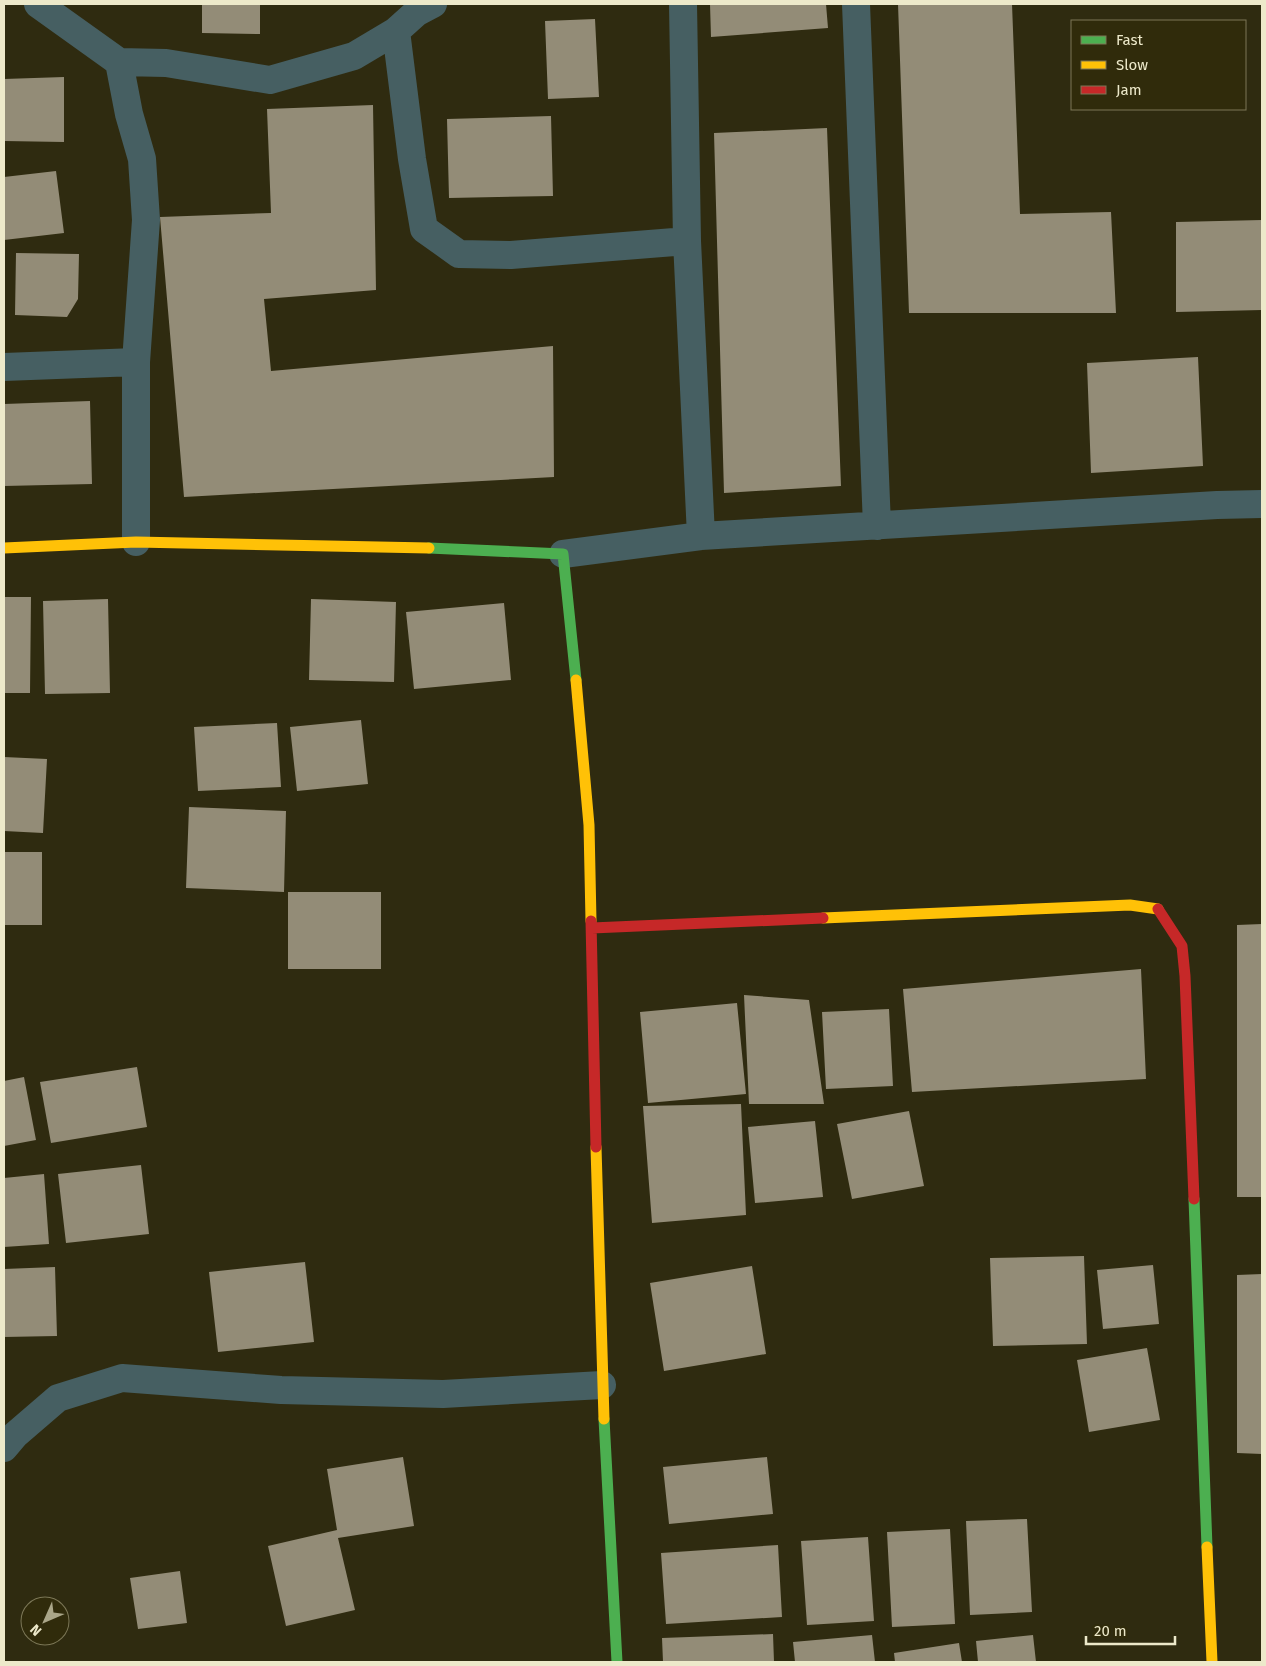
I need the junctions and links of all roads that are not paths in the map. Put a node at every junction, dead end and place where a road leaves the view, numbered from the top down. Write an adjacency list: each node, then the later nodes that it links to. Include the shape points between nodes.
1 (38, 4): 6 (street)
2 (432, 4): 5 (street)
3 (683, 4): 7 (street)
4 (856, 4): 11 (street)
5 (396, 31): 6 (street, via 354,56 270,80 166,63); 7 (street, via 424,229 459,254 511,255)
6 (119, 62): 8 (street, via 142,159 146,220)
7 (687, 241): 12 (street)
8 (136, 362): 9 (street); 13 (street)
9 (4, 367)
10 (1262, 504): 11 (street)
11 (877, 526): 12 (street)
12 (701, 536): 15 (street)
13 (136, 542): 14 (street); 15 (street, via 390,546)
14 (4, 548)
15 (563, 554): 16 (street, via 589,825)
16 (592, 928): 17 (street); 20 (street, via 1130,905 1159,909 1182,946 1185,976)
17 (602, 1385): 18 (street, via 443,1394 281,1390 122,1378 58,1398 14,1435); 19 (street)
18 (4, 1448)
19 (616, 1662)
20 (1212, 1662)

